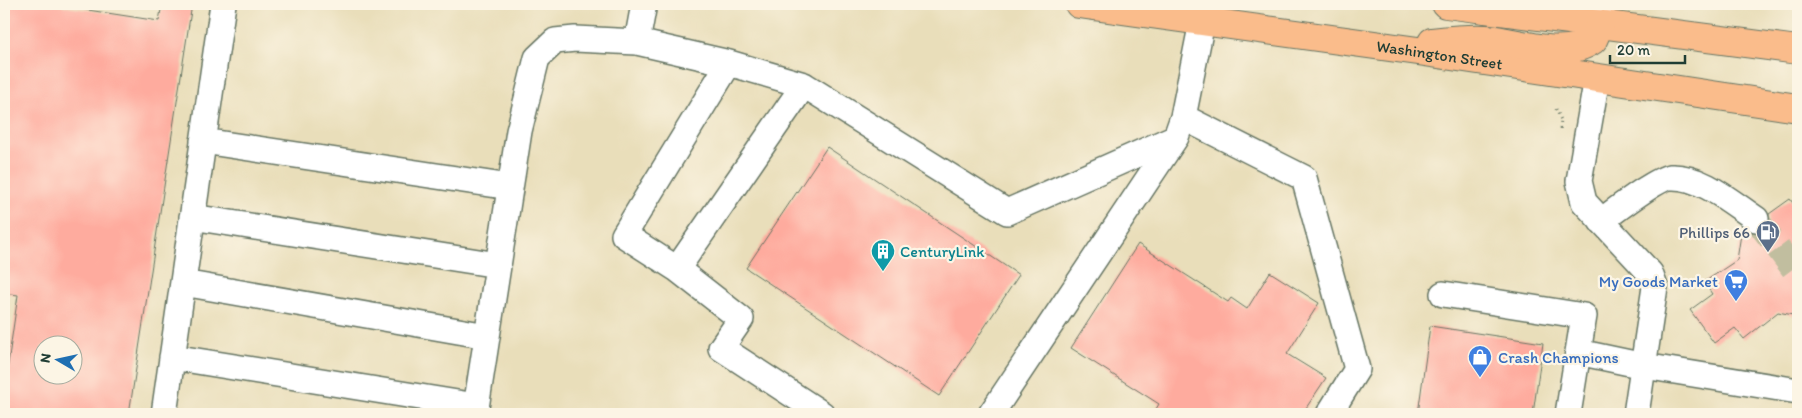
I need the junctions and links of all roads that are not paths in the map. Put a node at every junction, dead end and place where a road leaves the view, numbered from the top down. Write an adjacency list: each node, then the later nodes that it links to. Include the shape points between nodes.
1 (223, 4): 15 (street)
2 (644, 4): 7 (street)
3 (1079, 4): 5 (main road, Washington Street)
4 (1446, 4): 6 (main road)
5 (1206, 10): 8 (main road, Washington Street); 14 (street)
6 (1601, 14): 8 (main road, via 1593,40 1576,49 1476,39); 9 (main road)
7 (637, 42): 10 (street); 16 (street, via 555,41 537,58 519,131)
8 (1383, 46): 11 (main road, Washington Street)
9 (1798, 50)
10 (729, 62): 12 (street); 21 (street, via 624,235)
11 (1596, 78): 13 (main road, Washington Street); 19 (street, via 1579,181 1584,202)
12 (804, 85): 14 (street, via 1007,212); 21 (street)
13 (1798, 108)
14 (1179, 127): 32 (street); 33 (street, via 1304,178 1357,369)
15 (203, 141): 16 (street); 17 (street)
16 (510, 187): 20 (street)
17 (192, 217): 20 (street); 22 (street)
18 (1756, 219): 19 (street, via 1706,186 1669,177)
19 (1601, 220): 27 (street, via 1654,280 1656,295)
20 (498, 265): 24 (street)
21 (677, 269): 31 (street, via 741,319 721,348)
22 (183, 283): 24 (street); 26 (street)
23 (1443, 294): 25 (street, via 1584,316)
24 (488, 336): 29 (street)
25 (1578, 352): 27 (street); 34 (street)
26 (172, 356): 29 (street); 30 (street)
27 (1644, 366): 28 (street); 35 (street)
28 (1798, 391)
29 (476, 410)
30 (165, 414)
31 (822, 414)
32 (991, 414)
33 (1329, 414)
34 (1568, 414)
35 (1636, 414)

